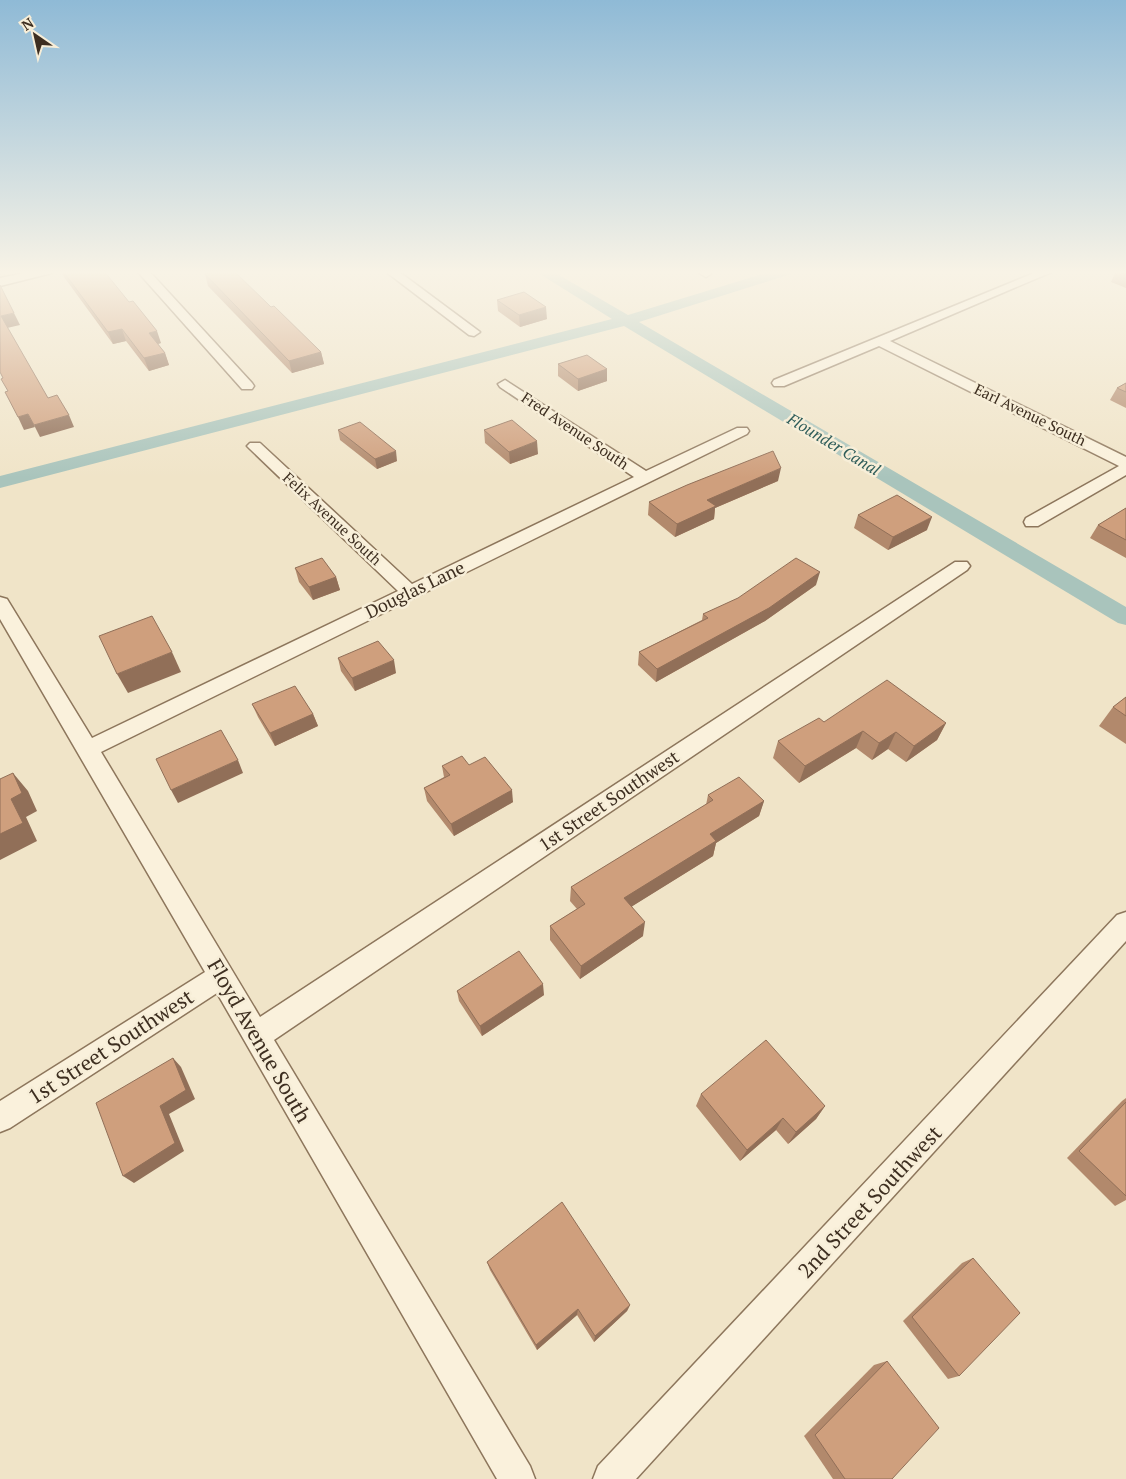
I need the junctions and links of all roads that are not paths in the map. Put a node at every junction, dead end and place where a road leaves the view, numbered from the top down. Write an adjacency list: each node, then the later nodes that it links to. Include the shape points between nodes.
1 (205, 340): 5 (street)
2 (879, 341): 3 (street); 8 (street, Earl Avenue South)
3 (779, 383)
4 (505, 384): 10 (street, Fred Avenue South)
5 (247, 386)
6 (742, 431): 10 (street, Douglas Lane)
7 (255, 446): 13 (street, Felix Avenue South)
8 (1126, 462)
9 (1126, 468): 11 (street)
10 (646, 478): 13 (street, Douglas Lane)
11 (1032, 522)
12 (961, 566): 18 (street, 1st Street Southwest)
13 (410, 592): 15 (street, Douglas Lane)
14 (0, 603): 15 (street, Floyd Avenue South)
15 (88, 749): 17 (street, Floyd Avenue South)
16 (1126, 923): 21 (street, 2nd Street Southwest)
17 (221, 976): 18 (street, Floyd Avenue South); 19 (street, 1st Street Southwest)
18 (256, 1036): 20 (street, Floyd Avenue South)
19 (0, 1118)
20 (518, 1479)
21 (611, 1479)

